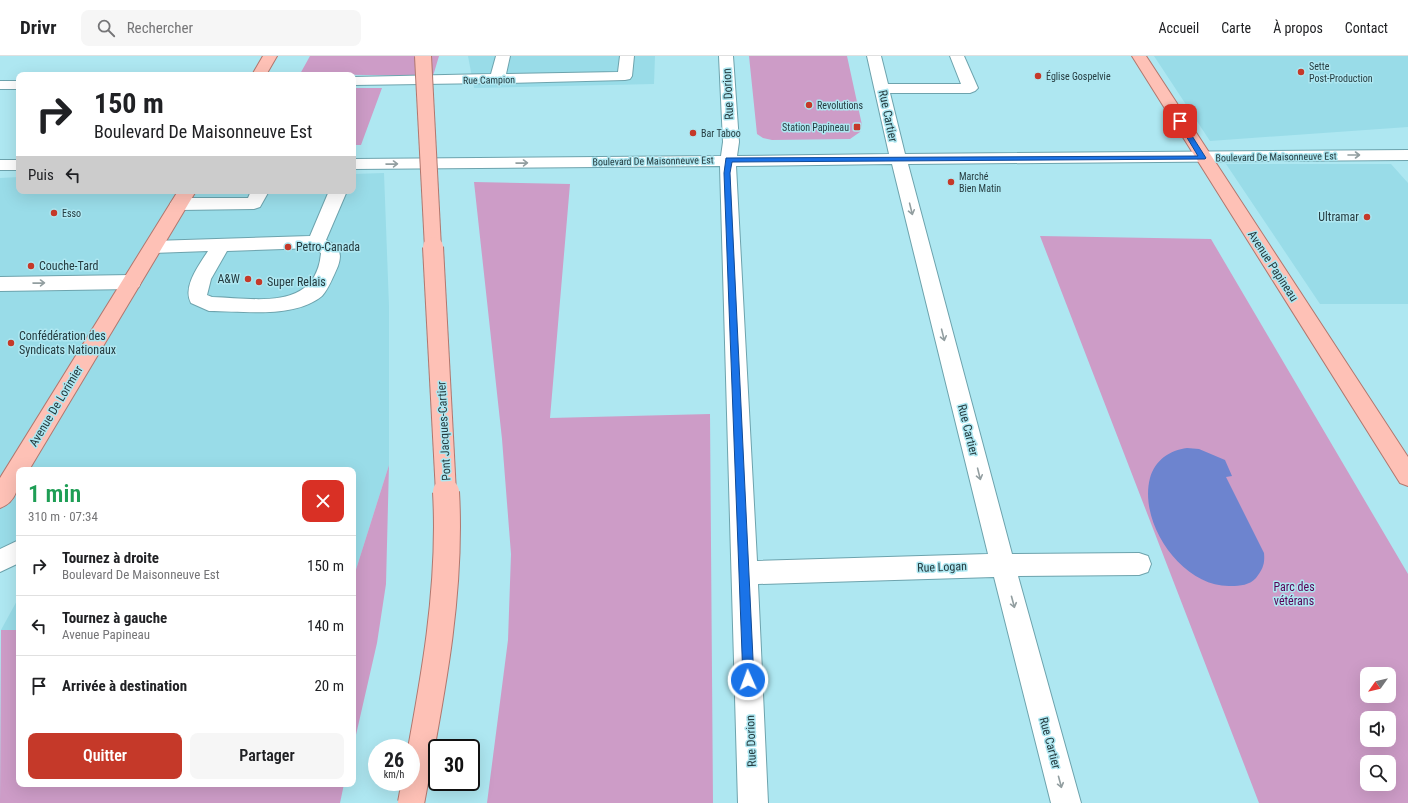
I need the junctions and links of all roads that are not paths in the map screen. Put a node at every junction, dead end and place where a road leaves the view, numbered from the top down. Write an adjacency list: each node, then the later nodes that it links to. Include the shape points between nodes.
1 (270, 56): 9 (main road)
2 (423, 56): 39 (main road, Pont Jacques-Cartier, bridge, via 448,528 441,634)
3 (503, 56): 10 (street)
4 (627, 56): 10 (street, Rue Campion, via 625,76)
5 (726, 56): 18 (street, Rue Dorion, via 731,142)
6 (874, 56): 14 (street, Rue Cartier)
7 (957, 56): 14 (street, via 970,88)
8 (1139, 56): 16 (main road, Avenue Papineau)
9 (261, 72)
10 (497, 80): 11 (street, Rue Campion)
11 (356, 81)
12 (0, 85): 13 (street)
13 (16, 85)
14 (883, 89): 17 (street, Rue Cartier)
15 (1408, 155): 16 (street, Boulevard De Maisonneuve Est, one-way to 15)
16 (1203, 158): 17 (street, Boulevard De Maisonneuve Est); 32 (main road, Avenue Papineau)
17 (898, 159): 18 (street, Boulevard De Maisonneuve Est); 37 (street, Rue Cartier, one-way to 37)
18 (729, 160): 19 (street, Boulevard De Maisonneuve Est, one-way to 18); 38 (street, Rue Dorion, via 727,173)
19 (356, 164)
20 (0, 165): 21 (street)
21 (16, 165)
22 (258, 194): 24 (street, via 254,203)
23 (337, 194): 25 (street)
24 (183, 198): 27 (main road, Avenue De Lorimier)
25 (316, 242): 26 (street); 26 (street, via 330,250 329,265 316,290 303,299 280,305 209,304 198,298 198,284)
26 (221, 245): 27 (street)
27 (153, 247): 28 (main road, Avenue De Lorimier)
28 (132, 282): 29 (street, one-way to 28); 30 (main road, Avenue De Lorimier)
29 (0, 284)
30 (19, 467)
31 (16, 472): 33 (main road, Avenue De Lorimier)
32 (1408, 476)
33 (0, 498)
34 (16, 553): 35 (street)
35 (0, 561)
36 (1139, 564): 37 (street, Rue Logan)
37 (1002, 565): 38 (street, Rue Logan); 41 (street, Rue Cartier, one-way to 41)
38 (745, 573): 40 (street, Rue Dorion)
39 (411, 803)
40 (753, 803)
41 (1066, 803)

